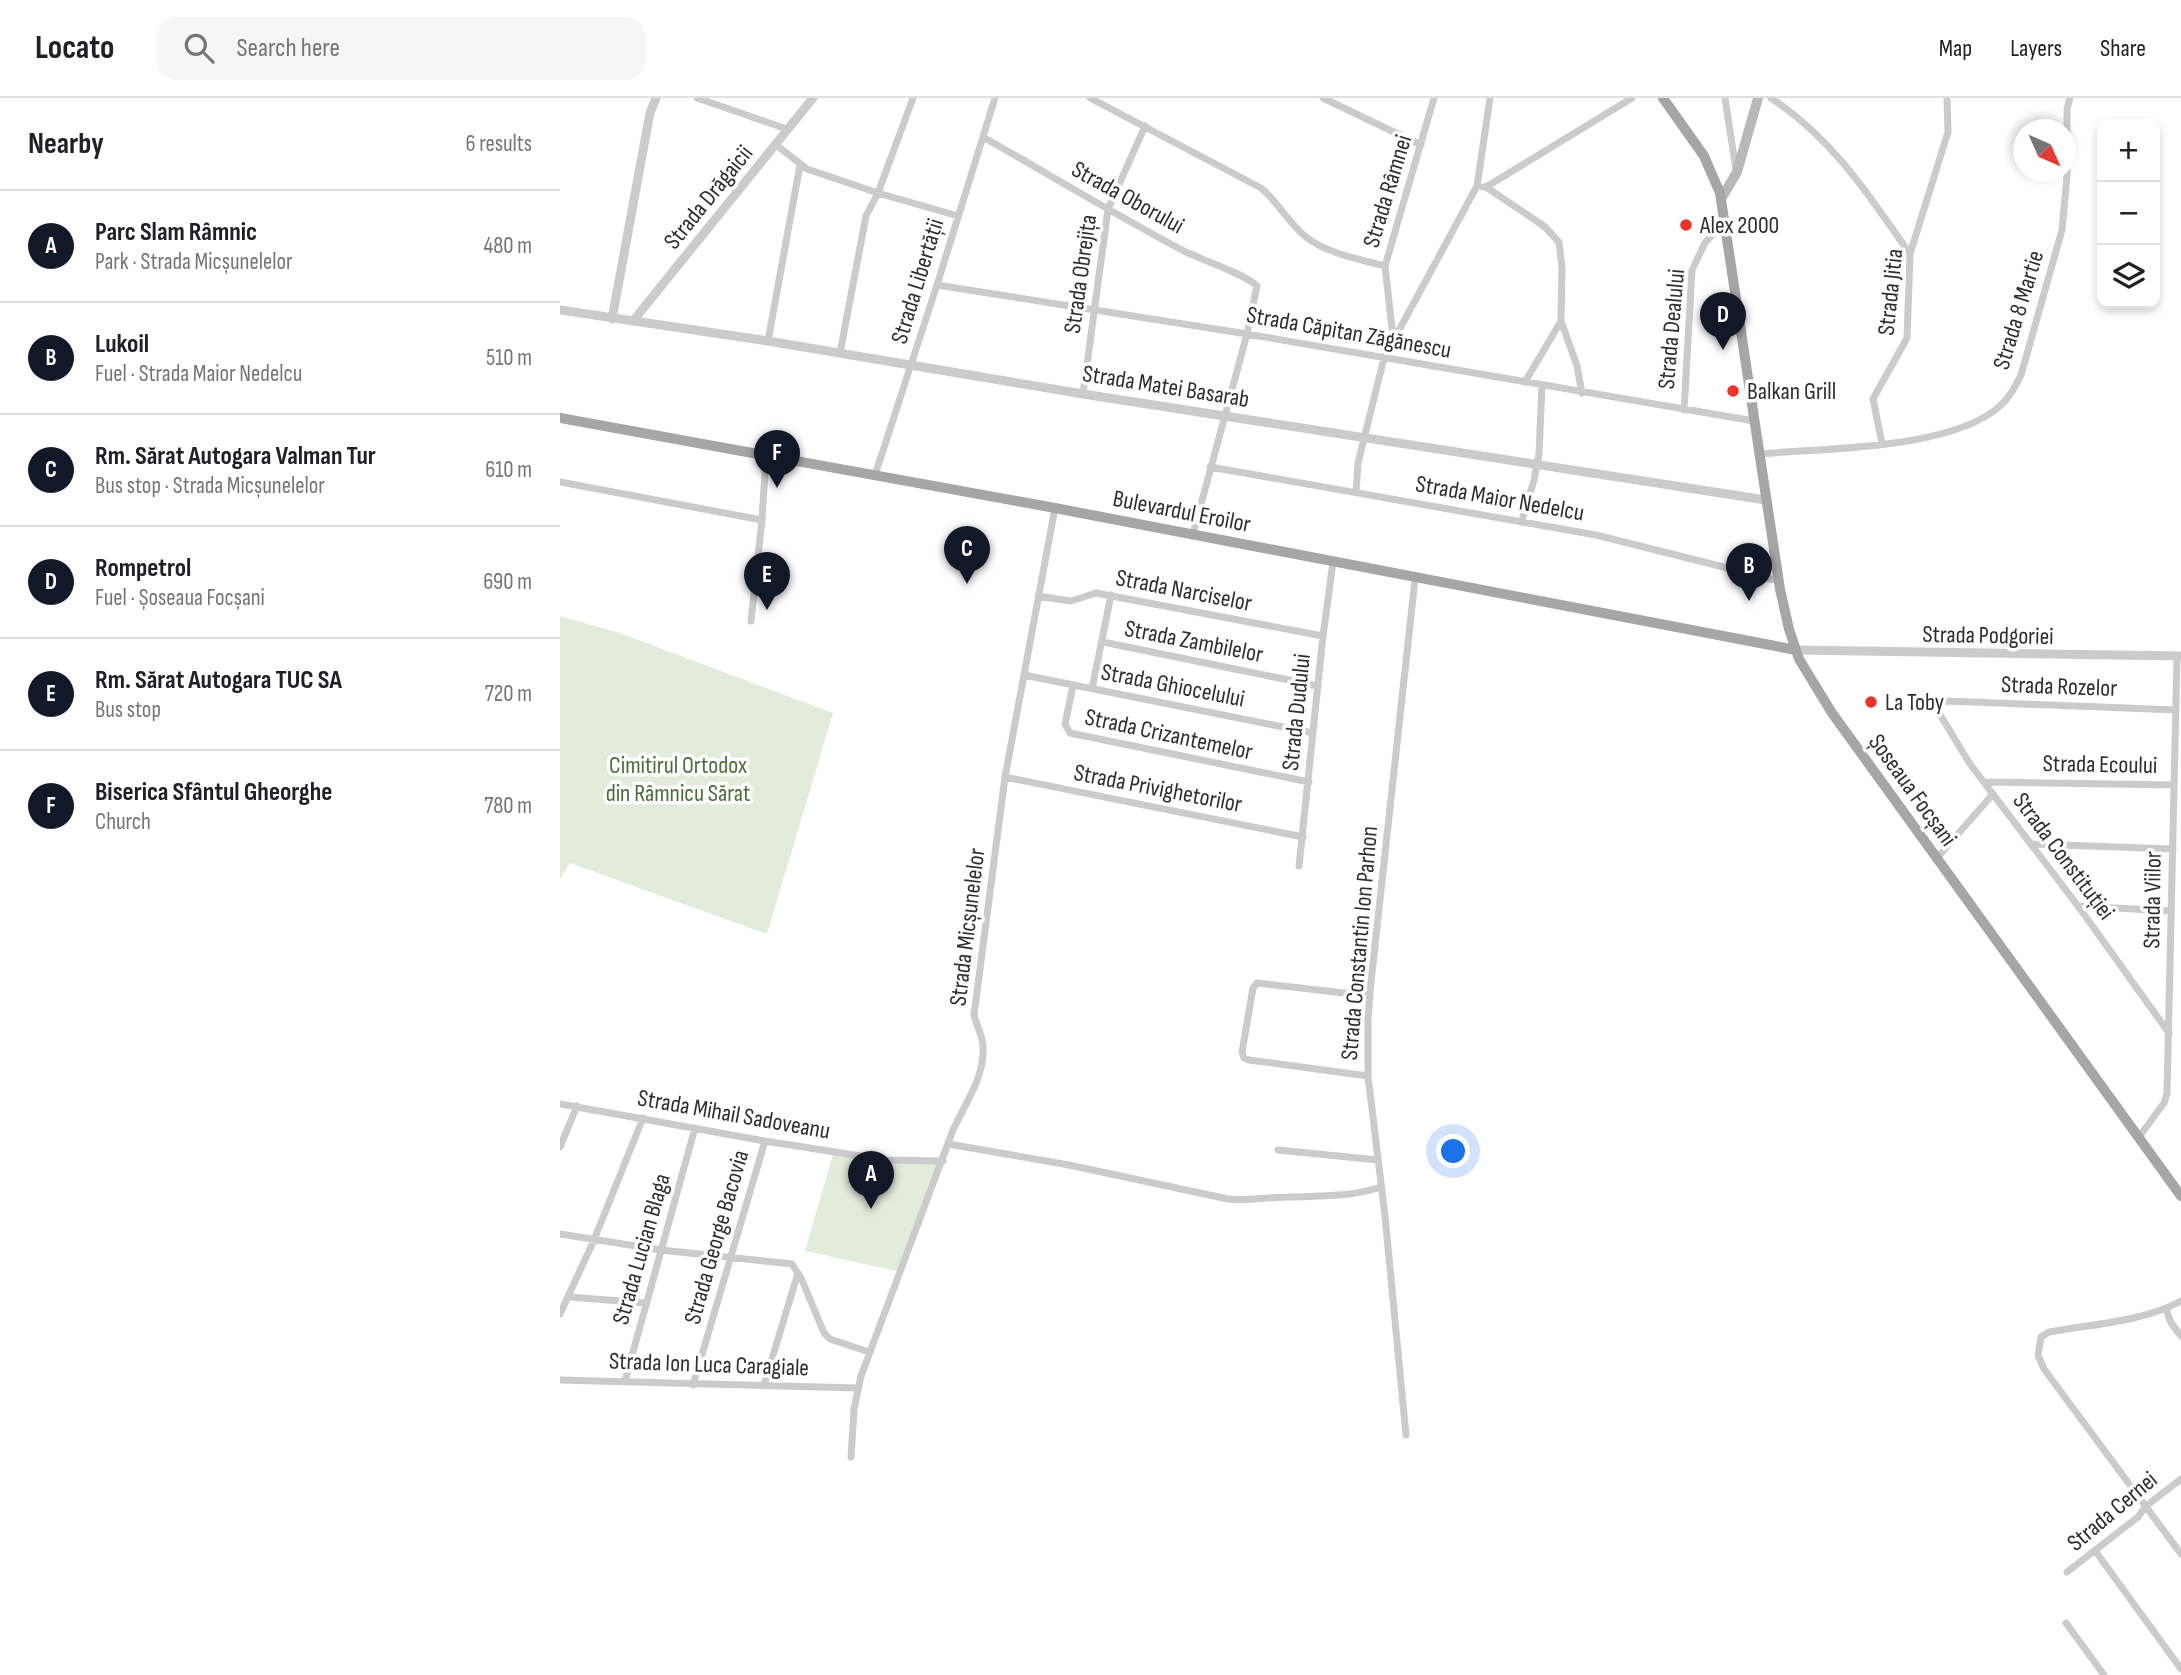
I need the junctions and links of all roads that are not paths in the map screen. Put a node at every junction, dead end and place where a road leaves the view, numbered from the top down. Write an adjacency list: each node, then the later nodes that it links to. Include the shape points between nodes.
1 (656, 98): 36 (street)
2 (697, 98): 18 (street)
3 (813, 98): 18 (street, Strada Drăgaicii)
4 (912, 98): 26 (street)
5 (995, 98): 19 (street, Strada Libertății)
6 (1090, 98): 17 (street)
7 (1323, 98): 21 (street)
8 (1434, 98): 21 (street, Strada Râmnei)
9 (1490, 98): 24 (street)
10 (1632, 98): 25 (street)
11 (1663, 98): 27 (main road, Șoseaua Focșani, via 1704,156)
12 (1724, 98): 23 (street)
13 (1758, 98): 23 (main road)
14 (1771, 98): 31 (street, via 1817,133 1855,176)
15 (1947, 98): 31 (street, Strada Jitia, via 1948,132)
16 (2070, 98): 54 (street, Strada 8 Martie, via 2062,230 2017,384 1999,407 1964,427)
17 (1145, 126): 28 (street, Strada Obrejița); 32 (street, via 1261,188 1315,243)
18 (787, 129): 20 (street, Strada Drăgaicii)
19 (983, 137): 28 (street, Strada Oborului); 29 (street, Strada Libertății)
20 (775, 144): 22 (street); 37 (street, Strada Drăgaicii)
21 (1421, 145): 32 (street, Strada Râmnei)
22 (800, 165): 26 (street); 41 (street)
23 (1737, 172): 27 (main road)
24 (1476, 186): 25 (street); 40 (street)
25 (1486, 187): 38 (street, via 1544,226 1559,242)
26 (878, 193): 29 (street); 42 (street, via 866,216)
27 (1721, 199): 30 (main road, Șoseaua Focșani)
28 (1108, 209): 35 (street, Strada Obrejița); 39 (street, Strada Oborului, via 1257,286)
29 (958, 216): 33 (street, Strada Libertății)
30 (1725, 220): 49 (street, Strada Dealului, via 1705,243 1692,270); 52 (main road, Șoseaua Focșani)
31 (1910, 254): 54 (street, Strada Jitia, via 1907,338 1873,399)
32 (1385, 266): 40 (street, Strada Râmnei)
33 (937, 285): 35 (street, Strada Căpitan Zăgănescu); 44 (street, Strada Libertății)
34 (560, 310): 36 (street, Strada Matei Basarab)
35 (1095, 311): 39 (street, Strada Căpitan Zăgănescu); 48 (street, Strada Obrejița)
36 (612, 319): 37 (street, Strada Matei Basarab)
37 (633, 321): 41 (street, Strada Matei Basarab)
38 (1561, 321): 45 (street); 47 (street)
39 (1247, 334): 43 (street, Strada Căpitan Zăgănescu); 50 (street)
40 (1393, 337): 43 (street)
41 (768, 341): 42 (street, Strada Matei Basarab)
42 (840, 353): 44 (street, Strada Matei Basarab)
43 (1384, 358): 45 (street, Strada Căpitan Zăgănescu); 53 (street)
44 (911, 365): 48 (street, Strada Matei Basarab); 59 (street, Strada Libertății)
45 (1525, 382): 46 (street, Strada Căpitan Zăgănescu)
46 (1542, 385): 47 (street, Strada Căpitan Zăgănescu); 57 (street)
47 (1583, 393): 49 (street, Strada Căpitan Zăgănescu)
48 (1083, 394): 50 (street, Strada Matei Basarab)
49 (1684, 410): 52 (street, Strada Căpitan Zăgănescu)
50 (1225, 415): 53 (street, Strada Matei Basarab); 58 (street)
51 (560, 418): 56 (main road, Bulevardul Eroilor)
52 (1754, 421): 55 (main road, Șoseaua Focșani)
53 (1364, 437): 57 (street, Strada Matei Basarab); 61 (street)
54 (1882, 444): 55 (street, Strada 8 Martie)
55 (1759, 454): 62 (main road, Șoseaua Focșani)
56 (766, 456): 59 (main road, Bulevardul Eroilor); 64 (street)
57 (1537, 463): 62 (street, Strada Matei Basarab); 65 (street)
58 (1210, 467): 61 (street, Strada Maior Nedelcu); 66 (street)
59 (875, 475): 63 (main road, Bulevardul Eroilor)
60 (560, 482): 64 (street)
61 (1356, 492): 65 (street, Strada Maior Nedelcu)
62 (1766, 500): 69 (main road, Șoseaua Focșani)
63 (1055, 508): 66 (main road, Bulevardul Eroilor); 71 (street, Strada Micșunelelor)
64 (762, 520): 72 (street)
65 (1522, 520): 69 (street, Strada Maior Nedelcu)
66 (1193, 534): 67 (main road, Bulevardul Eroilor)
67 (1333, 562): 68 (main road, Bulevardul Eroilor); 73 (street, Strada Dudului)
68 (1415, 579): 75 (main road, Bulevardul Eroilor); 96 (street, Strada Constantin Ion Parhon)
69 (1779, 581): 75 (main road, Șoseaua Focșani)
70 (1111, 595): 71 (street, Strada Narciselor, via 1097,593 1071,601); 73 (street, Strada Narciselor); 74 (street)
71 (1038, 596): 77 (street, Strada Micșunelelor)
72 (751, 621)
73 (1323, 636): 79 (street, Strada Dudului)
74 (1103, 642): 79 (street, Strada Zambilelor); 80 (street)
75 (1796, 650): 76 (street, Strada Podgoriei); 92 (main road, Șoseaua Focșani, via 1832,713)
76 (2179, 656): 82 (street, Strada Viilor)
77 (1024, 674): 78 (street, Strada Ghiocelului); 84 (street, Strada Micșunelelor)
78 (1073, 686): 80 (street, Strada Ghiocelului); 85 (street, Strada Crizantemelor, via 1065,724 1070,733)
79 (1318, 686): 83 (street, Strada Dudului)
80 (1093, 689): 83 (street, Strada Ghiocelului)
81 (1940, 701): 82 (street, Strada Rozelor); 86 (street, Strada Constituției, via 1938,714)
82 (2176, 710): 87 (street, Strada Viilor)
83 (1313, 733): 85 (street, Strada Dudului)
84 (1005, 777): 89 (street, Strada Privighetorilor); 105 (street, Strada Micșunelelor, via 974,1015 984,1050 977,1080)
85 (1309, 782): 89 (street, Strada Dudului)
86 (1984, 782): 87 (street, Strada Ecoului); 88 (street, Strada Constituției)
87 (2174, 785): 91 (street, Strada Viilor)
88 (1993, 794): 90 (street, Strada Constituției); 92 (street)
89 (1303, 837): 93 (street, Strada Dudului)
90 (2032, 844): 91 (street); 94 (street, Strada Constituției)
91 (2173, 849): 95 (street, Strada Viilor)
92 (1936, 859): 103 (main road, Șoseaua Focșani)
93 (1299, 866)
94 (2078, 906): 95 (street); 97 (street, Strada Constituției)
95 (2171, 911): 97 (street, Strada Viilor)
96 (1370, 996): 98 (street, Strada Constantin Ion Parhon); 98 (street, via 1257,983 1242,1052 1249,1060)
97 (2169, 1033): 103 (street, Strada Viilor, via 2167,1096)
98 (1368, 1076): 108 (street, Strada Constantin Ion Parhon)
99 (560, 1104): 100 (street, Strada Mihail Sadoveanu)
100 (577, 1106): 101 (street, Strada Mihail Sadoveanu); 106 (street)
101 (643, 1118): 102 (street, Strada Mihail Sadoveanu); 113 (street)
102 (695, 1128): 104 (street, Strada Mihail Sadoveanu); 114 (street, Strada Lucian Blaga)
103 (2139, 1137): 111 (main road, Șoseaua Focșani)
104 (765, 1140): 109 (street, Strada Mihail Sadoveanu, via 886,1160); 115 (street, Strada George Bacovia)
105 (948, 1144): 109 (street, Strada Micșunelelor); 110 (street, via 1247,1201 1357,1195)
106 (560, 1147)
107 (1278, 1150): 108 (street)
108 (1378, 1160): 110 (street, Strada Constantin Ion Parhon)
109 (943, 1161): 123 (street, Strada Micșunelelor)
110 (1381, 1187): 129 (street, Strada Constantin Ion Parhon)
111 (2181, 1196)
112 (560, 1234): 113 (street)
113 (594, 1240): 114 (street); 117 (street)
114 (661, 1250): 115 (street); 119 (street, Strada Lucian Blaga)
115 (731, 1258): 116 (street, via 793,1264); 126 (street, Strada George Bacovia)
116 (799, 1272): 123 (street, via 824,1333); 127 (street)
117 (569, 1297): 119 (street); 121 (street)
118 (2181, 1301): 120 (street)
119 (646, 1303): 125 (street, Strada Lucian Blaga)
120 (2166, 1309): 122 (street); 132 (street, via 2049,1332 2038,1344 2044,1368)
121 (560, 1314)
122 (2181, 1336)
123 (869, 1352): 128 (street, Strada Micșunelelor)
124 (560, 1380): 125 (street, Strada Ion Luca Caragiale)
125 (625, 1381): 126 (street, Strada Ion Luca Caragiale)
126 (693, 1385): 127 (street, Strada Ion Luca Caragiale)
127 (764, 1385): 128 (street, Strada Ion Luca Caragiale)
128 (858, 1388): 130 (street, Strada Micșunelelor)
129 (1406, 1435)
130 (851, 1457)
131 (2181, 1479): 132 (street, Strada Cernei)
132 (2146, 1506): 133 (street, Strada Cernei); 134 (street)
133 (2096, 1552): 135 (street, Strada Cernei); 137 (street)
134 (2181, 1555)
135 (2067, 1572)
136 (2066, 1623): 138 (street)
137 (2181, 1669)
138 (2104, 1675)

